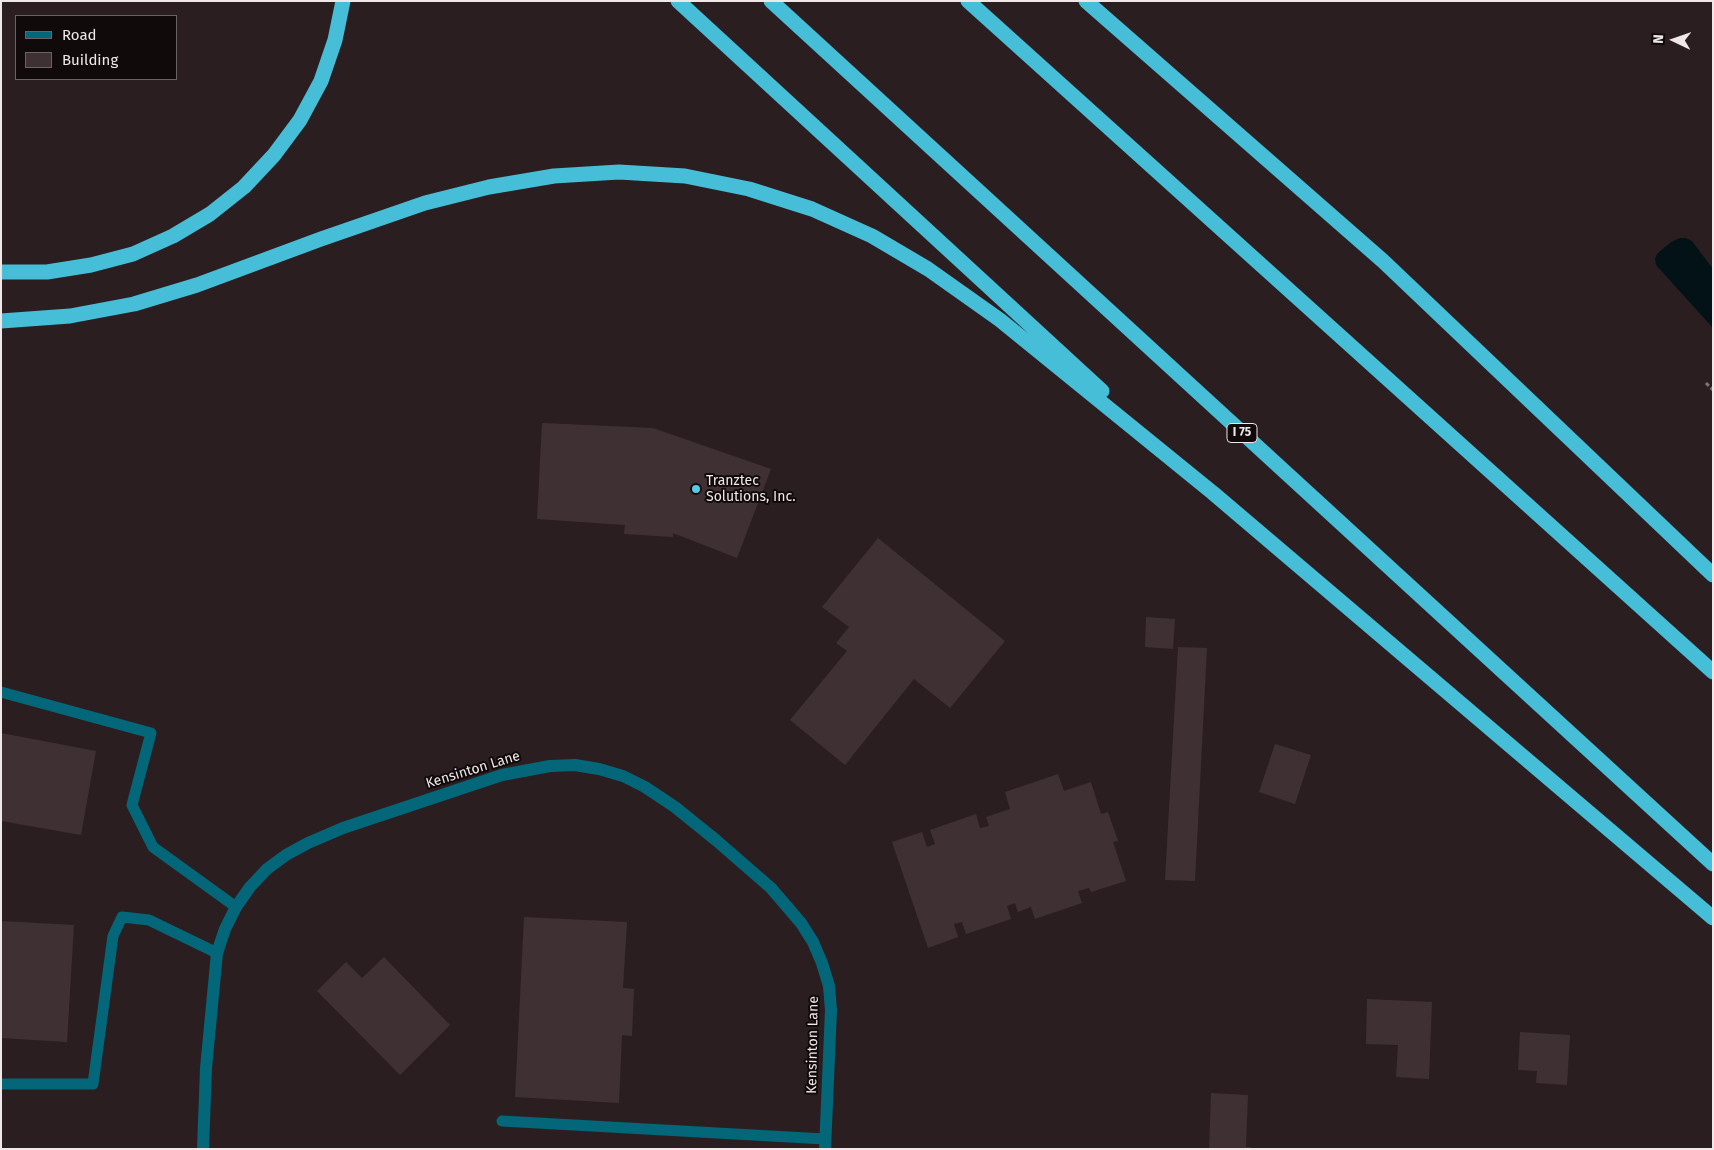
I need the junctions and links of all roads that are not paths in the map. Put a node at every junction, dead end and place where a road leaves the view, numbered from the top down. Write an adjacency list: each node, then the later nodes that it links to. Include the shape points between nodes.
1 (343, 1): 6 (highway, via 335,40 321,81 300,120 250,181 210,214 133,254 48,272)
2 (678, 1): 8 (highway)
3 (771, 1): 12 (highway, I 75)
4 (968, 1): 10 (highway)
5 (1086, 1): 9 (highway, via 1383,261)
6 (1, 272)
7 (1, 321): 8 (highway, via 70,316 134,304 197,285 425,203 489,187 554,176 619,172 685,176 749,189 812,209 872,236 928,269 1000,320)
8 (1213, 493): 14 (highway)
9 (1713, 575)
10 (1713, 672)
11 (1, 692): 13 (lane, via 151,733 132,805 153,847)
12 (1713, 864)
13 (236, 907): 15 (street, Kensinton Lane); 18 (street, Kensinton Lane, via 261,875 286,855 342,828 526,769 575,765 623,776 645,786 717,841 770,888 813,942 829,986 831,1010)
14 (1713, 918)
15 (217, 952): 16 (lane, via 149,920 122,917 113,936 93,1084); 19 (street, Kensinton Lane)
16 (1, 1084)
17 (502, 1121): 18 (lane)
18 (825, 1144)
19 (202, 1149)

